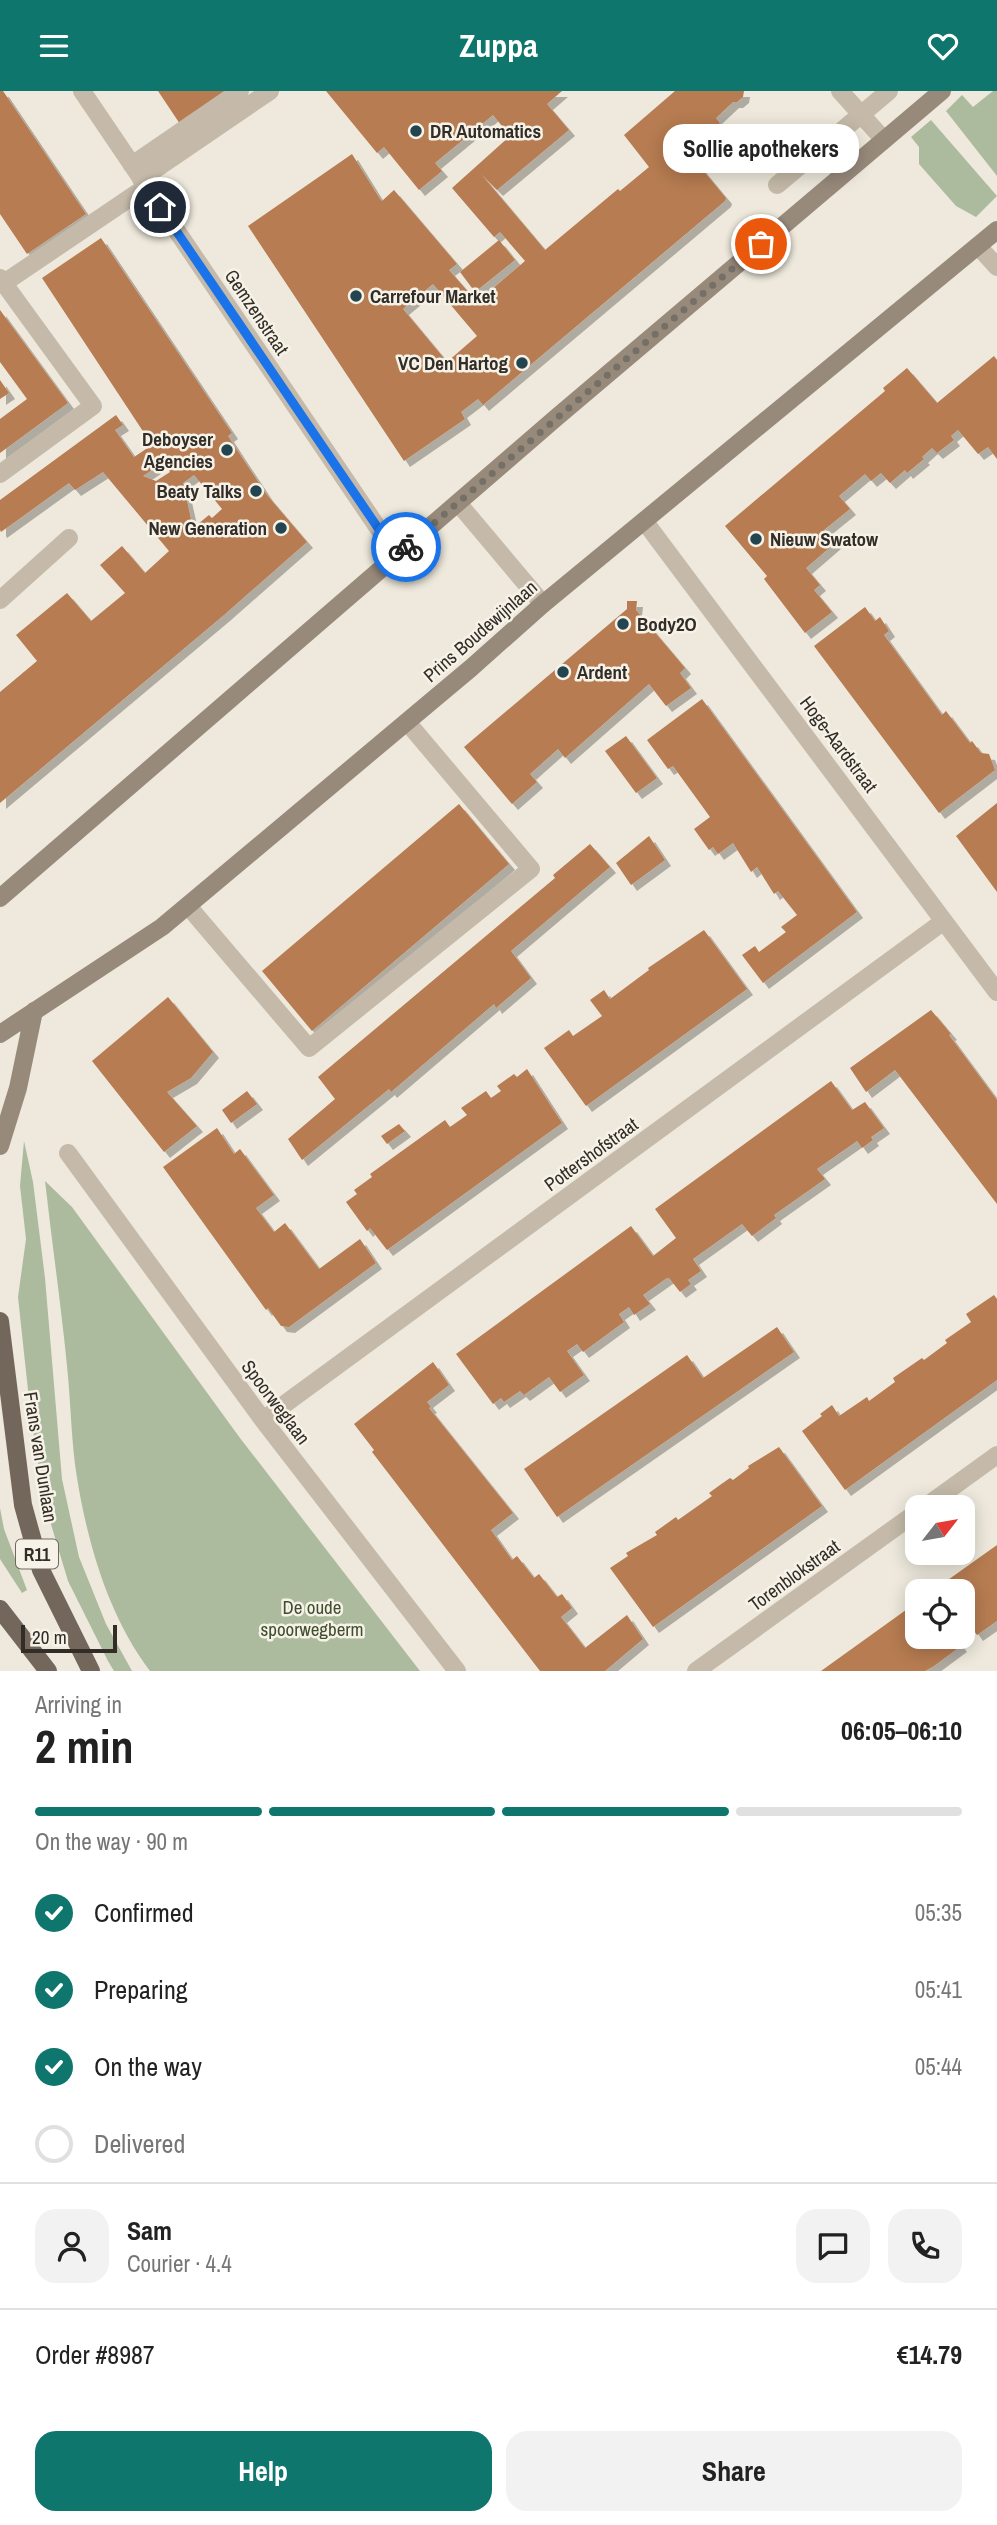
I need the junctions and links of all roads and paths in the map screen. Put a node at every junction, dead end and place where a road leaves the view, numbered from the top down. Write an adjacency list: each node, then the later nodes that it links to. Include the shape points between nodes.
1 (82, 91): 9 (street, Gemzenstraat)
2 (240, 91): 9 (street)
3 (270, 91): 9 (street)
4 (840, 91): 7 (street)
5 (889, 91): 7 (street)
6 (942, 91): 8 (main road)
7 (861, 114): 8 (street); 10 (street)
8 (884, 140): 17 (main road)
9 (140, 177): 15 (street); 20 (street, Gemzenstraat)
10 (777, 185)
11 (997, 230): 13 (main road, Prins Boudewijnlaan)
12 (997, 245): 13 (street)
13 (978, 246): 14 (street); 18 (main road, Prins Boudewijnlaan)
14 (997, 267)
15 (2, 280): 16 (street, via 93,406)
16 (0, 474)
17 (458, 503): 20 (main road); 22 (street)
18 (645, 522): 22 (main road, Prins Boudewijnlaan); 26 (street, Hoge-Aardstraat)
19 (69, 538): 21 (street)
20 (397, 556): 24 (main road)
21 (0, 600)
22 (543, 604): 23 (main road, Prins Boudewijnlaan)
23 (407, 722): 25 (main road, Prins Boudewijnlaan); 25 (street, via 531,869 310,1048)
24 (3, 895)
25 (188, 906): 28 (main road, Prins Boudewijnlaan)
26 (944, 921): 27 (street, Hoge-Aardstraat); 33 (street, Pottershofstraat)
27 (997, 992)
28 (34, 1011): 29 (main road, Prins Boudewijnlaan); 30 (main road, via 18,1089)
29 (0, 1034)
30 (0, 1146)
31 (68, 1153): 33 (street, Spoorweglaan)
32 (0, 1321): 39 (main road, Frans van Dunlaan / R11, via 23,1505 41,1570)
33 (263, 1420): 40 (street, Spoorweglaan)
34 (997, 1455): 35 (street)
35 (942, 1495)
36 (905, 1521): 41 (street, Torenblokstraat)
37 (0, 1610): 38 (main road)
38 (48, 1671)
39 (91, 1671)
40 (457, 1671)
41 (696, 1671)

